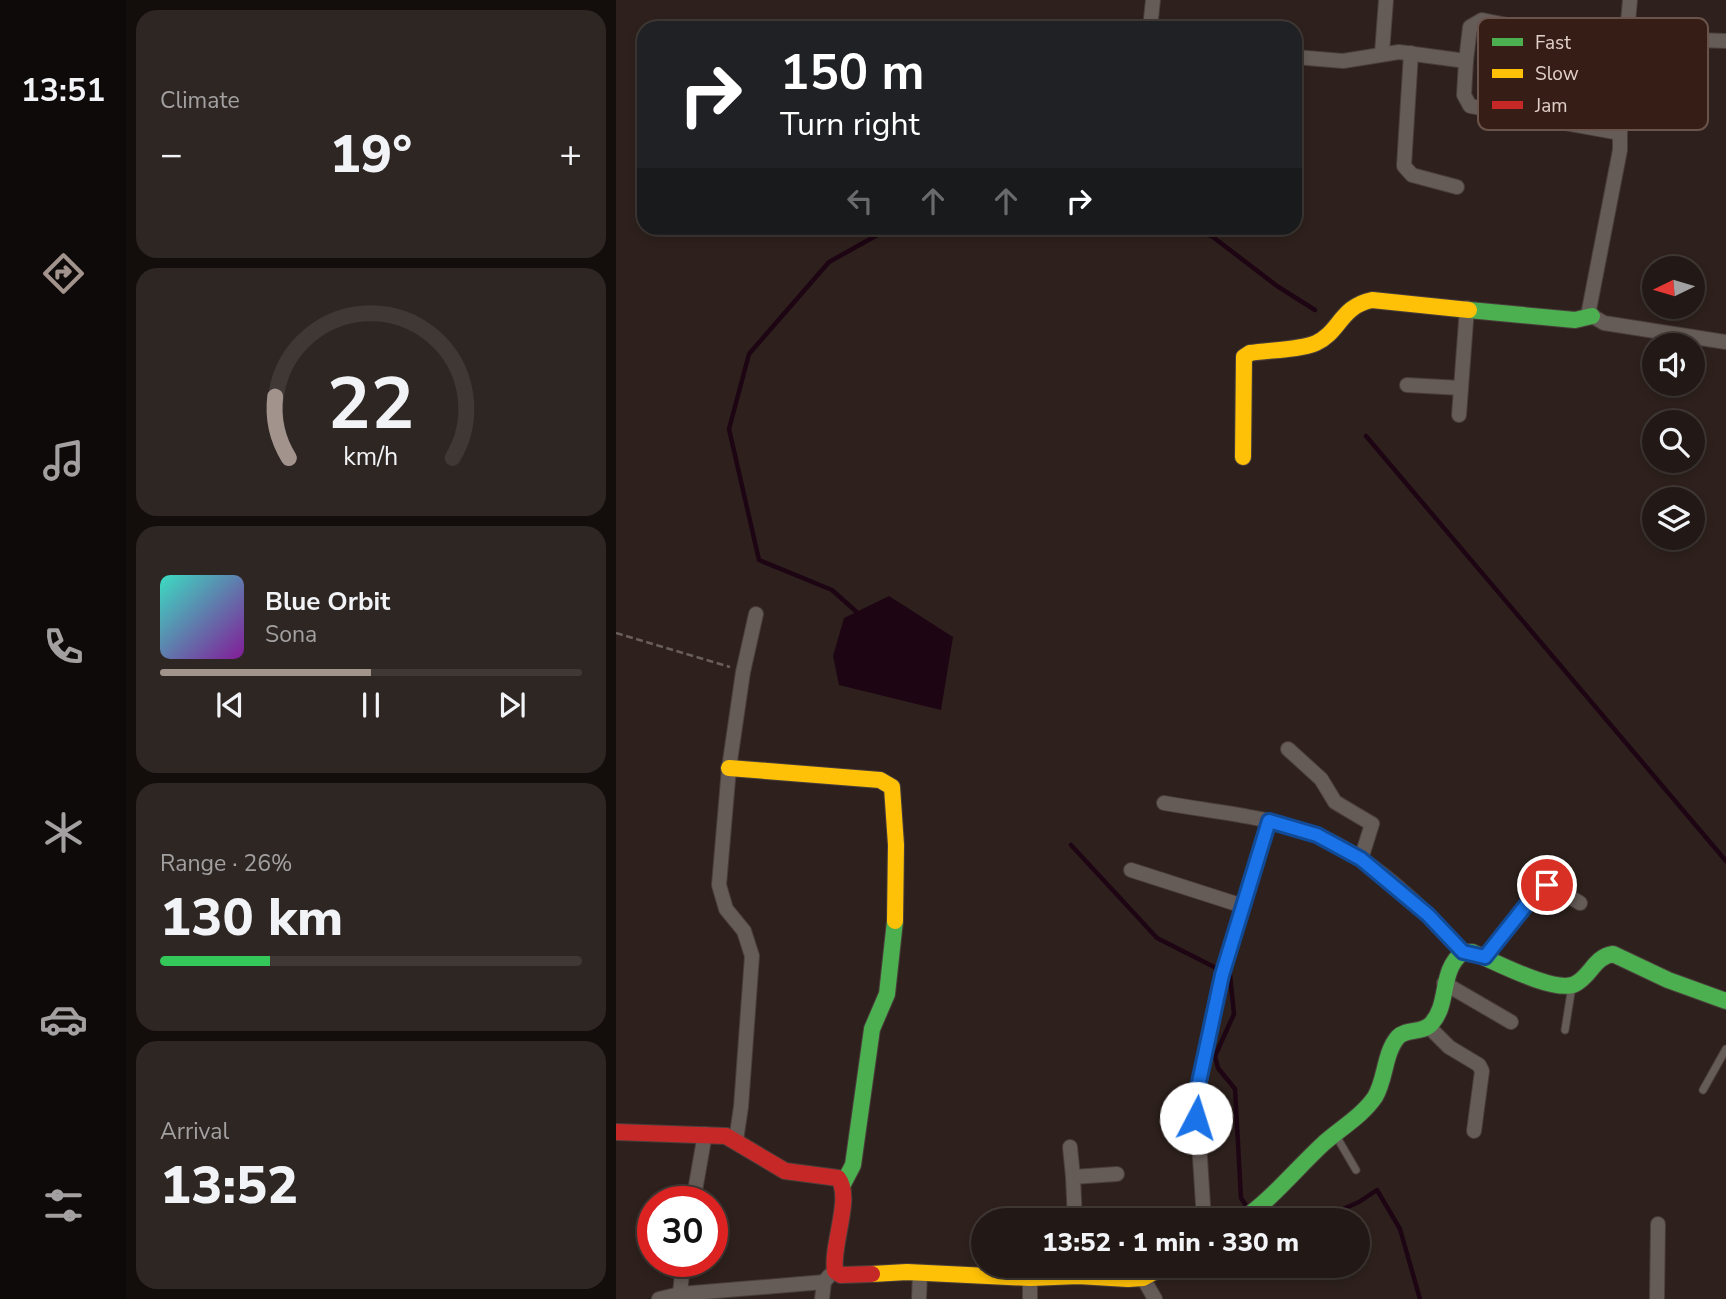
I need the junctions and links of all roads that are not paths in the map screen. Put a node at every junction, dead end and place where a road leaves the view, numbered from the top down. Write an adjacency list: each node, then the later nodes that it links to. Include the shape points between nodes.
1 (1153, 0): 5 (street)
2 (1386, 0): 9 (street)
3 (1630, 0): 4 (street)
4 (1628, 18)
5 (1151, 21)
6 (1478, 23): 12 (street, via 1471,27)
7 (1708, 40): 8 (street)
8 (1726, 41)
9 (1382, 53): 10 (street); 11 (street, via 1343,61)
10 (1411, 53): 12 (street); 17 (street, via 1404,166 1412,175)
11 (1302, 58)
12 (1466, 61): 13 (street, via 1464,95 1470,106)
13 (1478, 107)
14 (1603, 130): 16 (street)
15 (1620, 130): 16 (street)
16 (1620, 133): 19 (street, via 1614,189 1590,299)
17 (1457, 187)
18 (1467, 308): 19 (street, via 1576,320); 22 (street); 24 (street, via 1360,301 1316,343 1244,357)
19 (1592, 316): 20 (street, via 1604,323)
20 (1726, 342)
21 (1407, 385): 22 (street)
22 (1461, 388): 23 (street)
23 (1459, 415)
24 (1244, 457)
25 (756, 614): 27 (street)
26 (1288, 749): 30 (street, via 1321,779 1335,802 1372,824)
27 (729, 768): 49 (street, via 719,885 726,909 744,931 752,956); 54 (street, via 880,780 892,787 896,845 890,981 873,1020 853,1165)
28 (1164, 803): 29 (street)
29 (1269, 821): 30 (street, via 1317,835); 33 (street)
30 (1361, 859): 34 (street, via 1428,915)
31 (1131, 870): 33 (street)
32 (1580, 903): 35 (street, via 1552,886 1543,886)
33 (1243, 906): 57 (street, via 1223,970 1196,1096)
34 (1463, 952): 35 (street); 36 (street, via 1449,964)
35 (1485, 957): 37 (street, via 1556,987)
36 (1444, 983): 39 (street); 40 (street)
37 (1572, 986): 38 (street, via 1602,958 1616,955); 41 (lane)
38 (1726, 1001)
39 (1511, 1022)
40 (1427, 1026): 45 (street, via 1482,1071); 47 (street, via 1399,1035 1374,1098)
41 (1565, 1030)
42 (1726, 1049): 43 (lane)
43 (1723, 1062): 44 (lane)
44 (1703, 1090)
45 (1474, 1131)
46 (616, 1132): 48 (street)
47 (1335, 1134): 51 (lane); 58 (street)
48 (705, 1135): 49 (street); 55 (street)
49 (736, 1140): 54 (street, via 785,1171 831,1175)
50 (1070, 1147): 53 (street)
51 (1356, 1170)
52 (1116, 1174): 53 (street)
53 (1073, 1177): 56 (street)
54 (843, 1184): 63 (street)
55 (696, 1186)
56 (1074, 1208)
57 (1203, 1208)
58 (1256, 1208)
59 (1658, 1224): 72 (street)
60 (920, 1272): 61 (street); 63 (street); 69 (street)
61 (971, 1275)
62 (682, 1277): 66 (street)
63 (830, 1277): 66 (street); 68 (street)
64 (1031, 1278): 70 (street)
65 (1143, 1278): 71 (street)
66 (680, 1294): 67 (street)
67 (659, 1299)
68 (822, 1299)
69 (919, 1299)
70 (1030, 1299)
71 (1155, 1299)
72 (1657, 1299)

